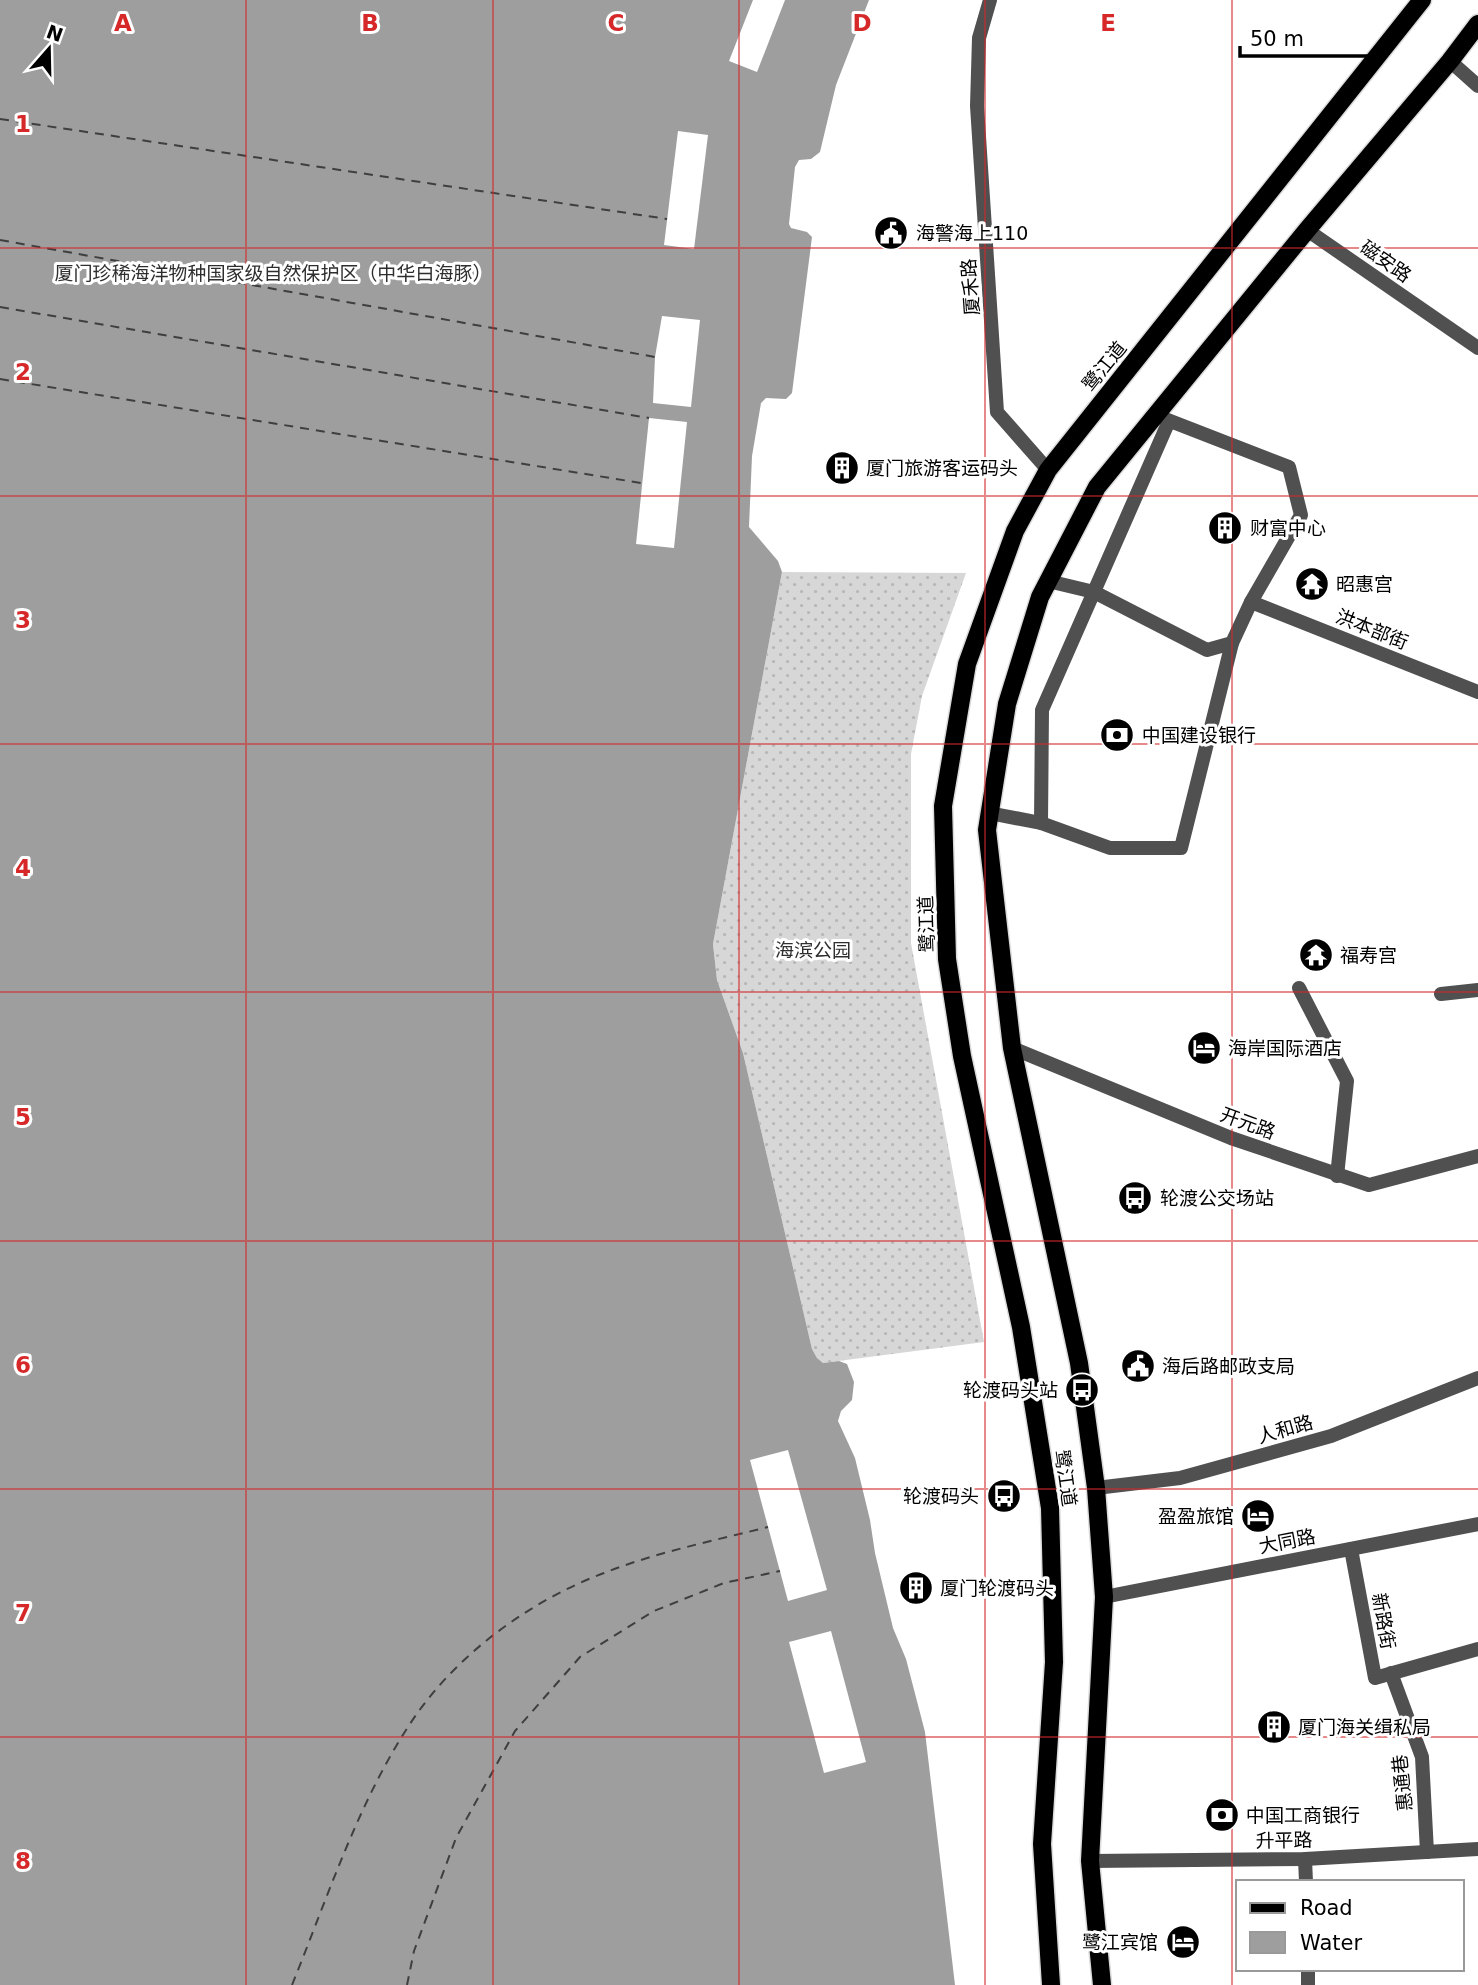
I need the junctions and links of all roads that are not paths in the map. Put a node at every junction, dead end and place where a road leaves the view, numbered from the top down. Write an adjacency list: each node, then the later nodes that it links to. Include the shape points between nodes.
1 (990, 0): 9 (street, 厦禾路, via 979,38 977,106 998,412)
2 (1422, 0): 9 (main road, 鹭江道)
3 (1478, 24): 4 (main road, 鹭江道)
4 (1450, 61): 5 (street); 6 (main road, 鹭江道)
5 (1478, 86)
6 (1307, 230): 7 (street, 磁安路); 8 (main road, 鹭江道)
7 (1478, 348)
8 (1162, 418): 10 (main road, 鹭江道, via 1097,487); 11 (street); 12 (street, via 1289,467 1301,516)
9 (1048, 470): 35 (main road, 鹭江道, via 1015,531 967,664 943,806 947,959 962,1056 1021,1328 1050,1508 1055,1662 1042,1844)
10 (1048, 581): 11 (street); 15 (main road, 鹭江道, via 1007,704)
11 (1094, 592): 13 (street, via 1207,650); 16 (street, via 1042,710)
12 (1251, 602): 13 (street); 14 (street, 洪本部街)
13 (1231, 643): 16 (street, via 1181,848 1110,848)
14 (1478, 692)
15 (989, 813): 16 (street); 20 (main road, 鹭江道, via 987,830)
16 (1041, 823)
17 (1298, 988): 22 (street, via 1347,1081)
18 (1478, 990): 19 (street)
19 (1441, 994)
20 (1012, 1048): 22 (street, 开元路, via 1208,1129); 24 (main road, 鹭江道, via 1079,1363)
21 (1478, 1156): 22 (street, 开元路, via 1369,1185)
22 (1337, 1176)
23 (1478, 1378): 24 (street, 人和路, via 1331,1436 1180,1478)
24 (1096, 1488): 27 (main road, 鹭江道)
25 (1478, 1524): 26 (street, 大同路)
26 (1351, 1549): 27 (street, 大同路); 29 (street, 新路街, via 1375,1678)
27 (1104, 1597): 33 (main road, 鹭江道)
28 (1478, 1650): 29 (street, 新路街)
29 (1391, 1673): 31 (street, 惠通巷, via 1422,1757)
30 (1478, 1849): 31 (street, 升平路)
31 (1427, 1852): 32 (street, 升平路)
32 (1305, 1859): 33 (street, 升平路); 34 (street)
33 (1090, 1861): 36 (main road, 鹭江道)
34 (1306, 1880)
35 (1051, 1985)
36 (1102, 1985)

